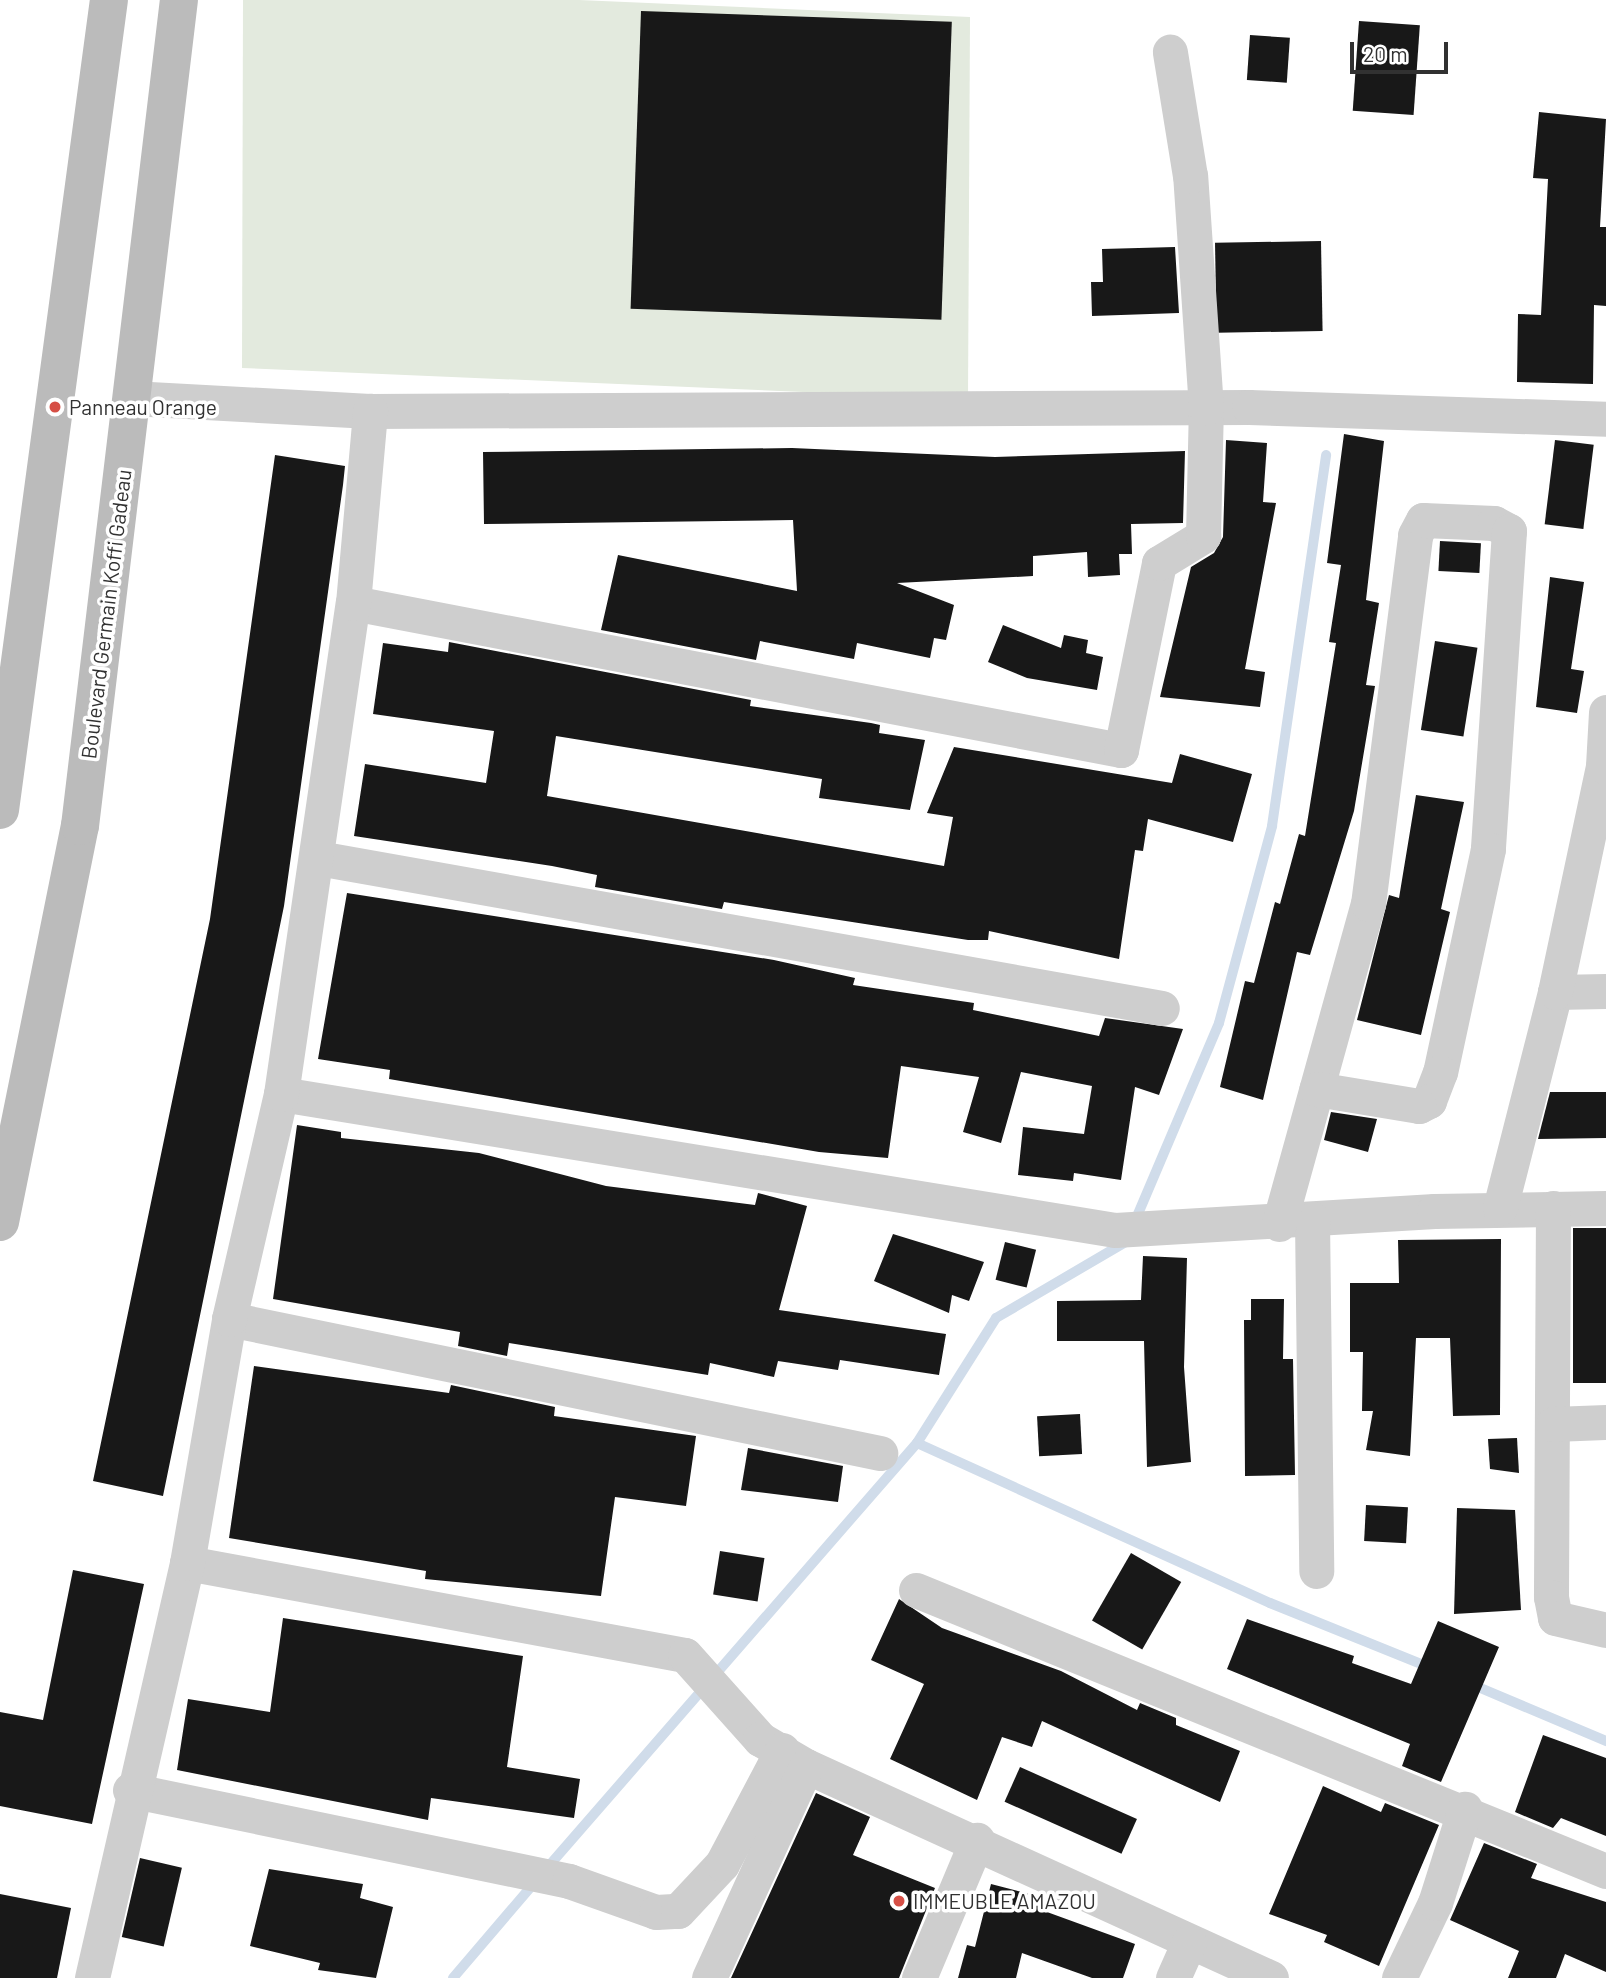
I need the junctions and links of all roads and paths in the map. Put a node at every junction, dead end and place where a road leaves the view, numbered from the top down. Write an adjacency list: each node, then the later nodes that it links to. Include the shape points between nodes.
1 (109, 0): 11 (main road, via 69,337)
2 (179, 0): 4 (main road, Boulevard Germain Koffi Gadeau)
3 (1170, 52): 5 (street, via 1190,176)
4 (131, 398): 6 (street); 21 (main road, Boulevard Germain Koffi Gadeau, via 80,826)
5 (1206, 408): 6 (street); 7 (street); 8 (street, via 1203,536 1159,563 1121,750)
6 (370, 411): 8 (street)
7 (1606, 419)
8 (354, 603): 12 (street)
9 (1606, 712): 10 (street)
10 (1605, 766): 14 (street)
11 (0, 810)
12 (318, 858): 15 (street); 17 (street)
13 (1606, 991): 14 (street)
14 (1555, 992): 18 (street)
15 (1162, 1009)
16 (1317, 1089): 16 (street, via 1368,904 1415,535 1423,520 1494,523 1509,531 1488,849 1440,1072 1430,1101 1419,1106); 22 (street)
17 (281, 1094): 22 (street, via 1115,1230 1219,1229); 23 (street)
18 (1500, 1208): 19 (street); 22 (street)
19 (1552, 1208): 20 (street); 25 (street)
20 (1606, 1208)
21 (0, 1222)
22 (1295, 1222): 28 (street)
23 (229, 1319): 26 (street); 27 (street)
24 (1606, 1422): 25 (street)
25 (1553, 1424): 30 (street, via 1555,1618)
26 (880, 1453)
27 (187, 1563): 31 (street, via 685,1655); 32 (street)
28 (1316, 1571)
29 (916, 1590): 33 (street)
30 (1606, 1630)
31 (783, 1752): 32 (street, via 722,1864 678,1911 656,1912 569,1881); 34 (street); 38 (street)
32 (130, 1790): 37 (street)
33 (1465, 1809): 35 (street); 42 (street, via 1435,1903)
34 (977, 1840): 36 (street); 39 (street)
35 (1606, 1871)
36 (1189, 1942): 40 (street); 41 (street)
37 (92, 1978)
38 (709, 1978)
39 (919, 1978)
40 (1173, 1978)
41 (1271, 1978)
42 (1399, 1978)

